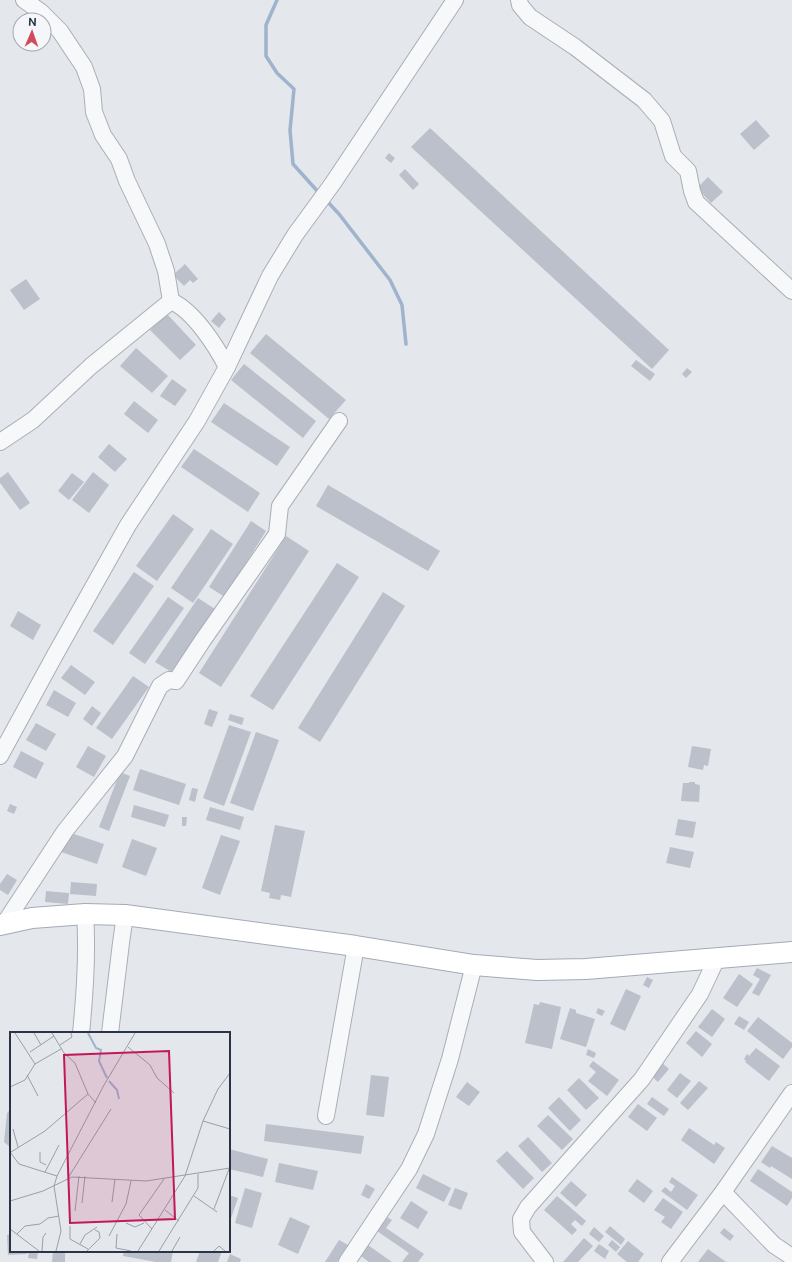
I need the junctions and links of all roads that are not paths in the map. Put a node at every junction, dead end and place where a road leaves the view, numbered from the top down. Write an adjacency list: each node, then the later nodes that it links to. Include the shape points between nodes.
1 (24, 0): 5 (street, via 42,12 60,31 84,67 92,89 94,112 103,135 119,159 157,244 166,271)
2 (455, 0): 6 (street, via 333,183 295,235 270,276)
3 (519, 0): 4 (street, via 530,17 575,47 644,100 662,121 673,156 688,171 696,202)
4 (792, 291)
5 (171, 301): 6 (street, via 181,306 192,317 216,347); 8 (street, via 91,366 33,420)
6 (227, 367): 9 (street, via 197,421 128,525)
7 (339, 421): 12 (street, via 280,506 277,534 176,681 169,680 160,686 125,756 65,831)
8 (0, 442)
9 (0, 756)
10 (85, 914): 11 (main road); 12 (main road, via 32,918); 17 (street, via 86,982)
11 (125, 915): 13 (main road); 18 (street)
12 (2, 924)
13 (356, 946): 16 (main road); 20 (street)
14 (792, 952): 15 (main road)
15 (717, 958): 16 (main road, via 586,969 537,970); 24 (street, via 700,994 642,1079 520,1219 522,1232)
16 (474, 965): 23 (street, via 450,1059 426,1134 409,1169)
17 (81, 1032)
18 (110, 1032)
19 (792, 1093): 21 (street)
20 (326, 1116)
21 (723, 1192): 22 (street, via 774,1245); 25 (street)
22 (792, 1257)
23 (346, 1262)
24 (545, 1262)
25 (670, 1262)

